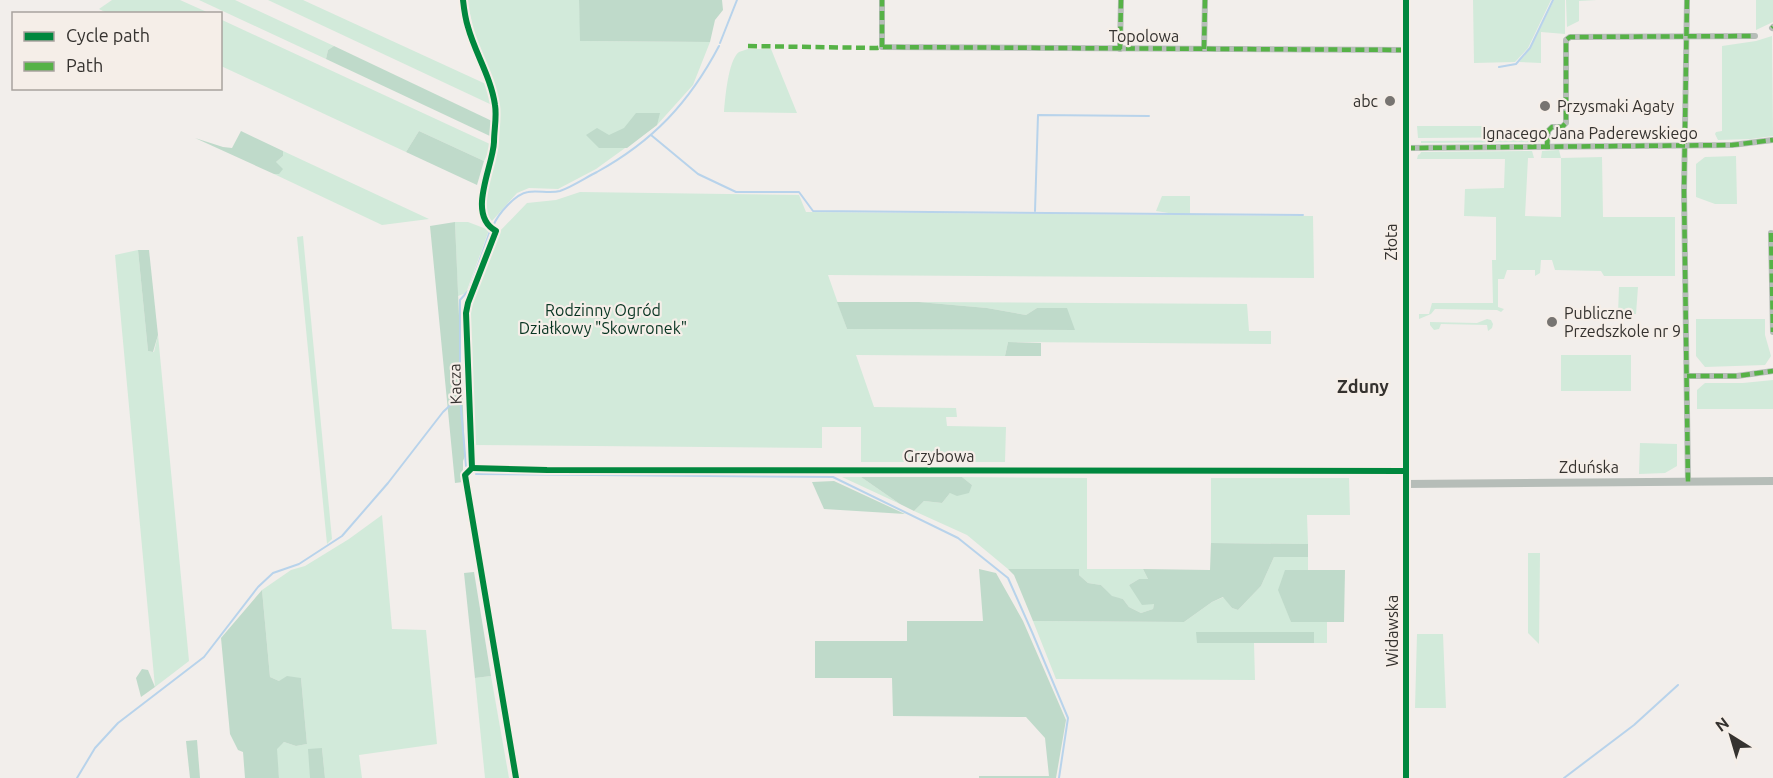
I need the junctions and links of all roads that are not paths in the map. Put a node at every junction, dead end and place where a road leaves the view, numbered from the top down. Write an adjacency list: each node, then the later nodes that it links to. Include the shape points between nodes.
1 (463, 0): 20 (street, Kacza, via 468,28 495,106 494,147 481,196 485,222 495,231 466,313)
2 (882, 0): 9 (street, Topolowa, via 882,47)
3 (1121, 0): 9 (street)
4 (1205, 0): 10 (street)
5 (1406, 0): 11 (street, Złota)
6 (1687, 0): 7 (street)
7 (1686, 36): 8 (street); 13 (street); 14 (street, via 1566,40 1566,123 1548,131)
8 (1755, 36)
9 (1119, 49): 10 (street, Topolowa)
10 (1204, 49): 11 (street, Topolowa)
11 (1406, 50): 15 (street, Złota)
12 (1773, 140): 13 (street, Ignacego Jana Paderewskiego)
13 (1684, 146): 14 (street, Ignacego Jana Paderewskiego); 19 (street)
14 (1547, 147): 15 (street, Ignacego Jana Paderewskiego)
15 (1406, 148): 21 (street, Złota)
16 (1771, 233): 17 (street)
17 (1773, 332)
18 (1773, 371): 19 (street)
19 (1687, 376): 23 (street)
20 (472, 468): 21 (street, Grzybowa); 25 (street, Kacza, via 465,475)
21 (1405, 471): 24 (street, Złota)
22 (1773, 481): 23 (street, Zduńska)
23 (1688, 482): 24 (street, Zduńska)
24 (1406, 484): 26 (street, Widawska)
25 (516, 778)
26 (1406, 778)

